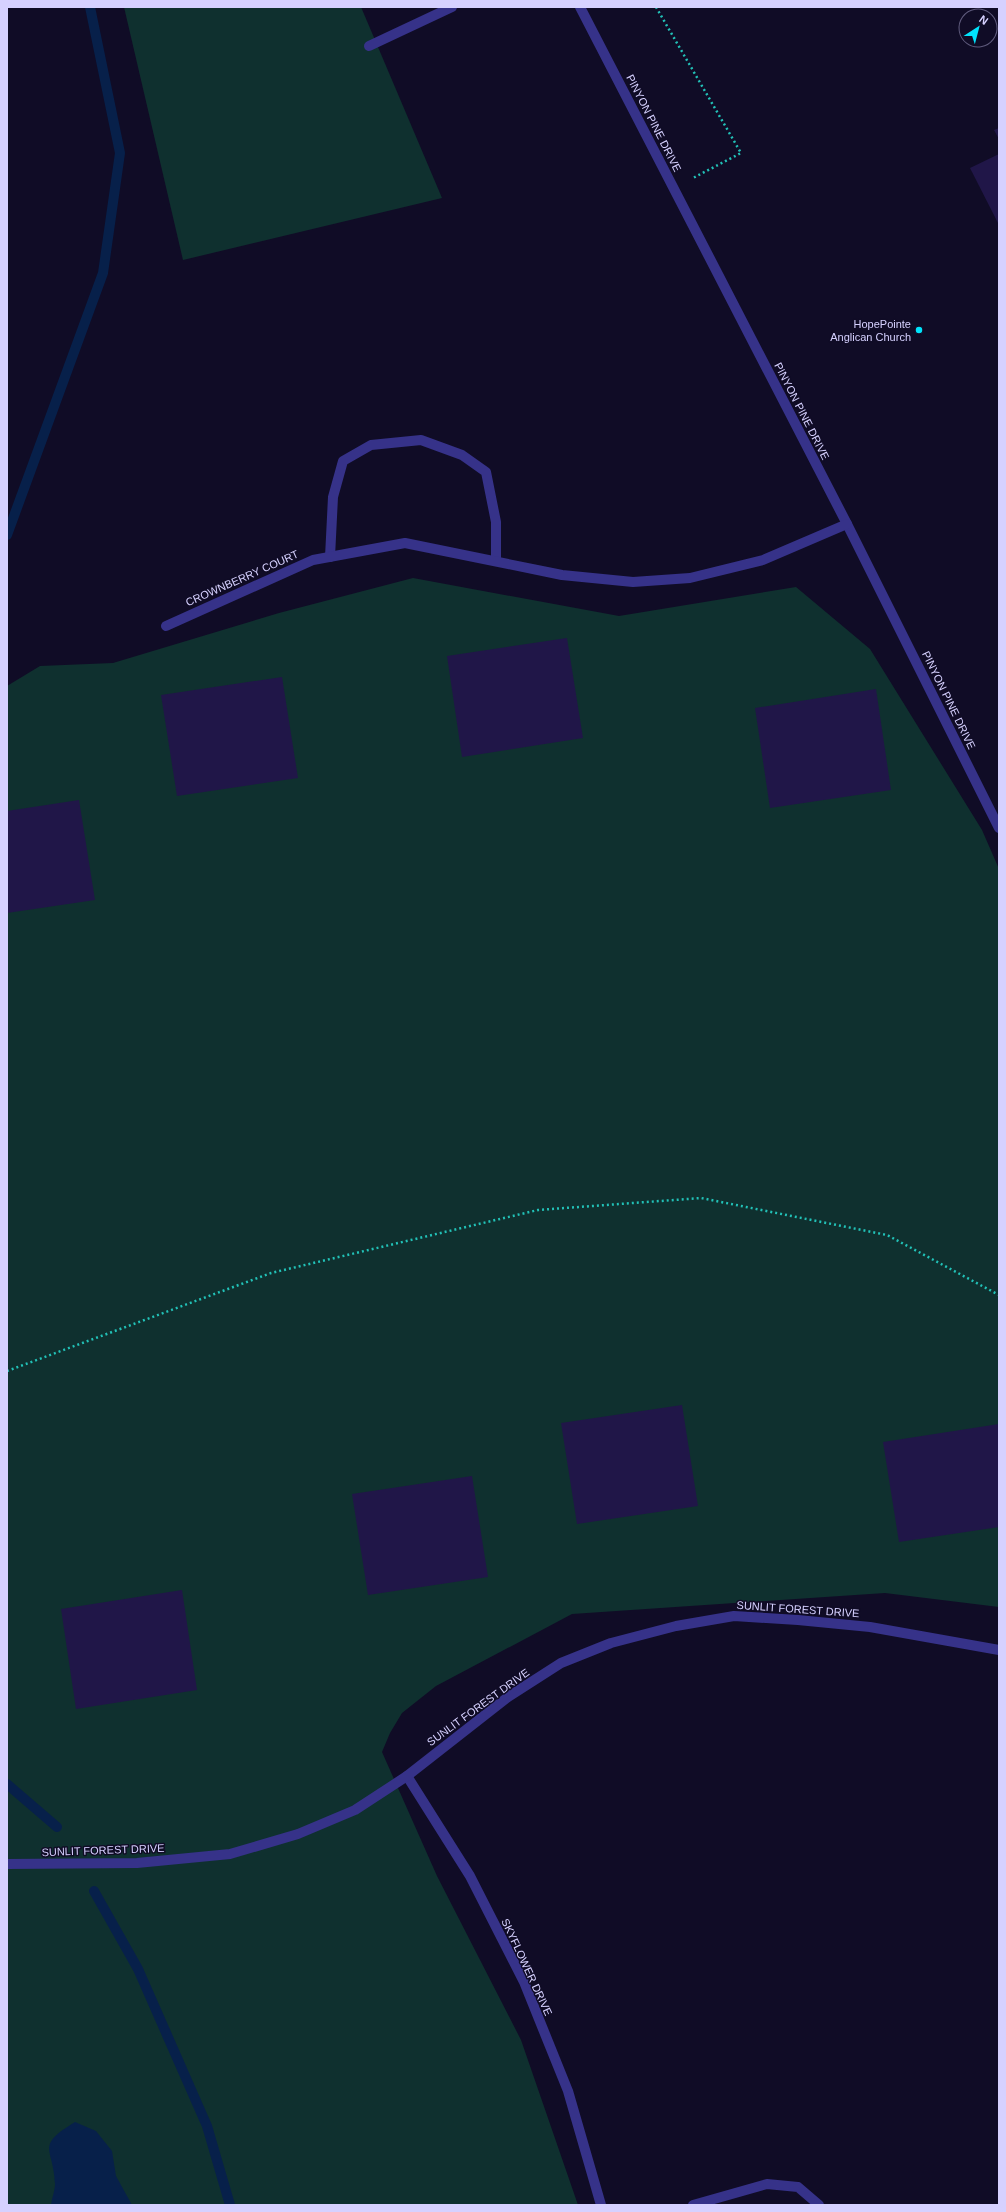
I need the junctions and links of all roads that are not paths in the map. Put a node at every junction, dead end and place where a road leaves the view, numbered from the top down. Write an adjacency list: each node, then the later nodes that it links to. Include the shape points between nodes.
1 (452, 7): 3 (street)
2 (580, 7): 4 (street, PINYON PINE DRIVE)
3 (370, 46)
4 (847, 524): 6 (street, CROWNBERRY COURT, via 763,560 690,578 633,582 562,575); 8 (street, PINYON PINE DRIVE)
5 (330, 557): 6 (street, CROWNBERRY COURT, via 404,543); 6 (street, via 333,497 344,461 371,445 421,440 462,455 486,472 496,522); 7 (street, CROWNBERRY COURT, via 313,560)
6 (496, 560)
7 (166, 626)
8 (999, 828)
9 (999, 1650): 10 (street, SUNLIT FOREST DRIVE, via 870,1627 798,1620 734,1616 676,1626 611,1643 561,1663 508,1697)
10 (407, 1776): 11 (street, SUNLIT FOREST DRIVE, via 355,1810 298,1834 230,1854 137,1863); 12 (street, SKYFLOWER DRIVE, via 470,1876 524,1982 568,2091)
11 (7, 1864)
12 (601, 2205)
13 (693, 2205): 14 (street, via 767,2184 798,2187)
14 (819, 2205)

